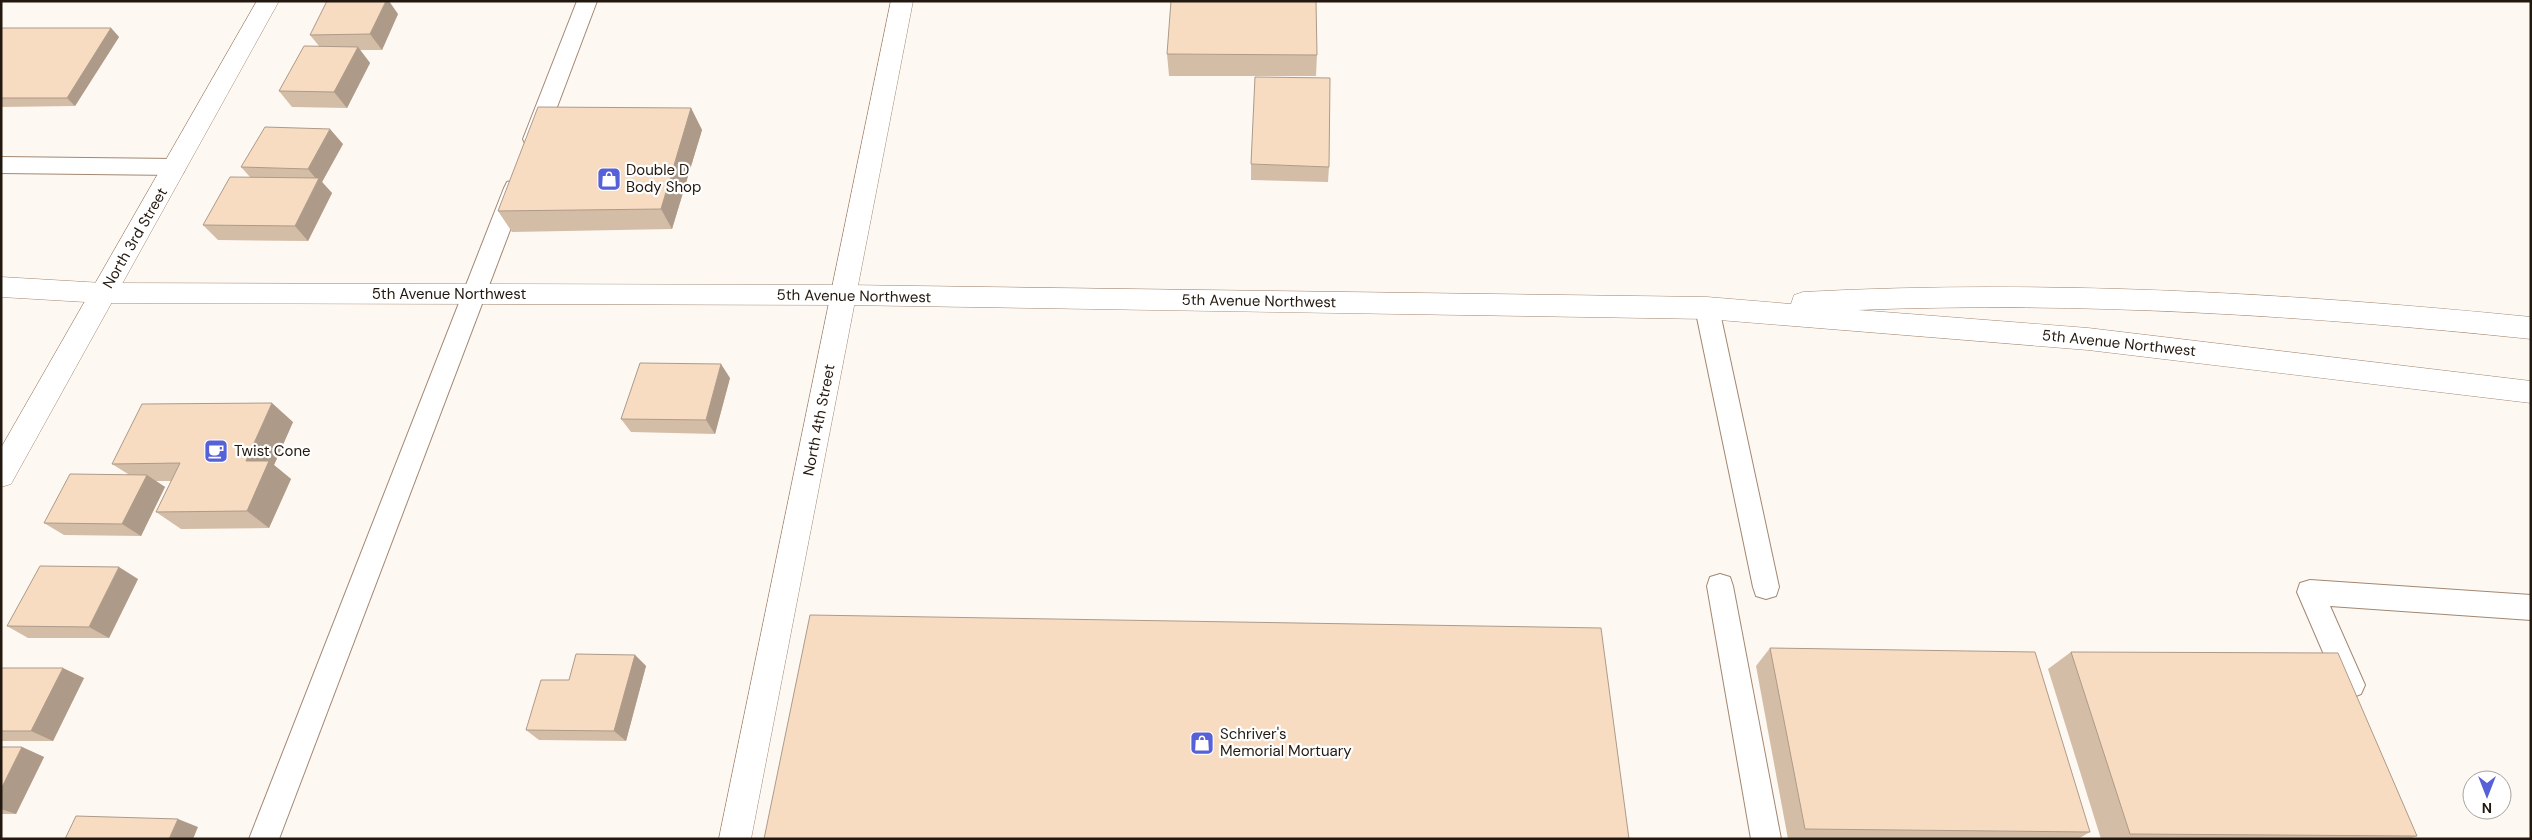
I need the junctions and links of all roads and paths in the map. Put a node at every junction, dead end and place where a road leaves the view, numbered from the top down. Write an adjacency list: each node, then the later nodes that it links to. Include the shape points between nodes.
1 (268, 1): 5 (main road, North 3rd Street)
2 (587, 1): 8 (lane)
3 (902, 1): 9 (main road, North 4th Street)
4 (1, 166): 5 (lane)
5 (175, 167): 7 (main road, North 3rd Street)
6 (1, 287): 7 (main road, 5th Avenue Northwest)
7 (103, 292): 8 (main road, 5th Avenue Northwest); 13 (main road, North 3rd Street)
8 (474, 294): 9 (main road, 5th Avenue Northwest); 18 (lane)
9 (845, 295): 10 (main road, 5th Avenue Northwest); 19 (main road, North 4th Street)
10 (1707, 308): 11 (main road, 5th Avenue Northwest, via 1862,298 2050,297 2257,305); 12 (main road, 5th Avenue Northwest, via 2088,339); 15 (lane)
11 (2531, 328)
12 (2531, 392)
13 (1, 475)
14 (1720, 586): 20 (lane)
15 (1766, 587)
16 (2531, 608): 17 (lane, via 2310,592)
17 (2362, 711)
18 (264, 839)
19 (735, 839)
20 (1766, 839)

